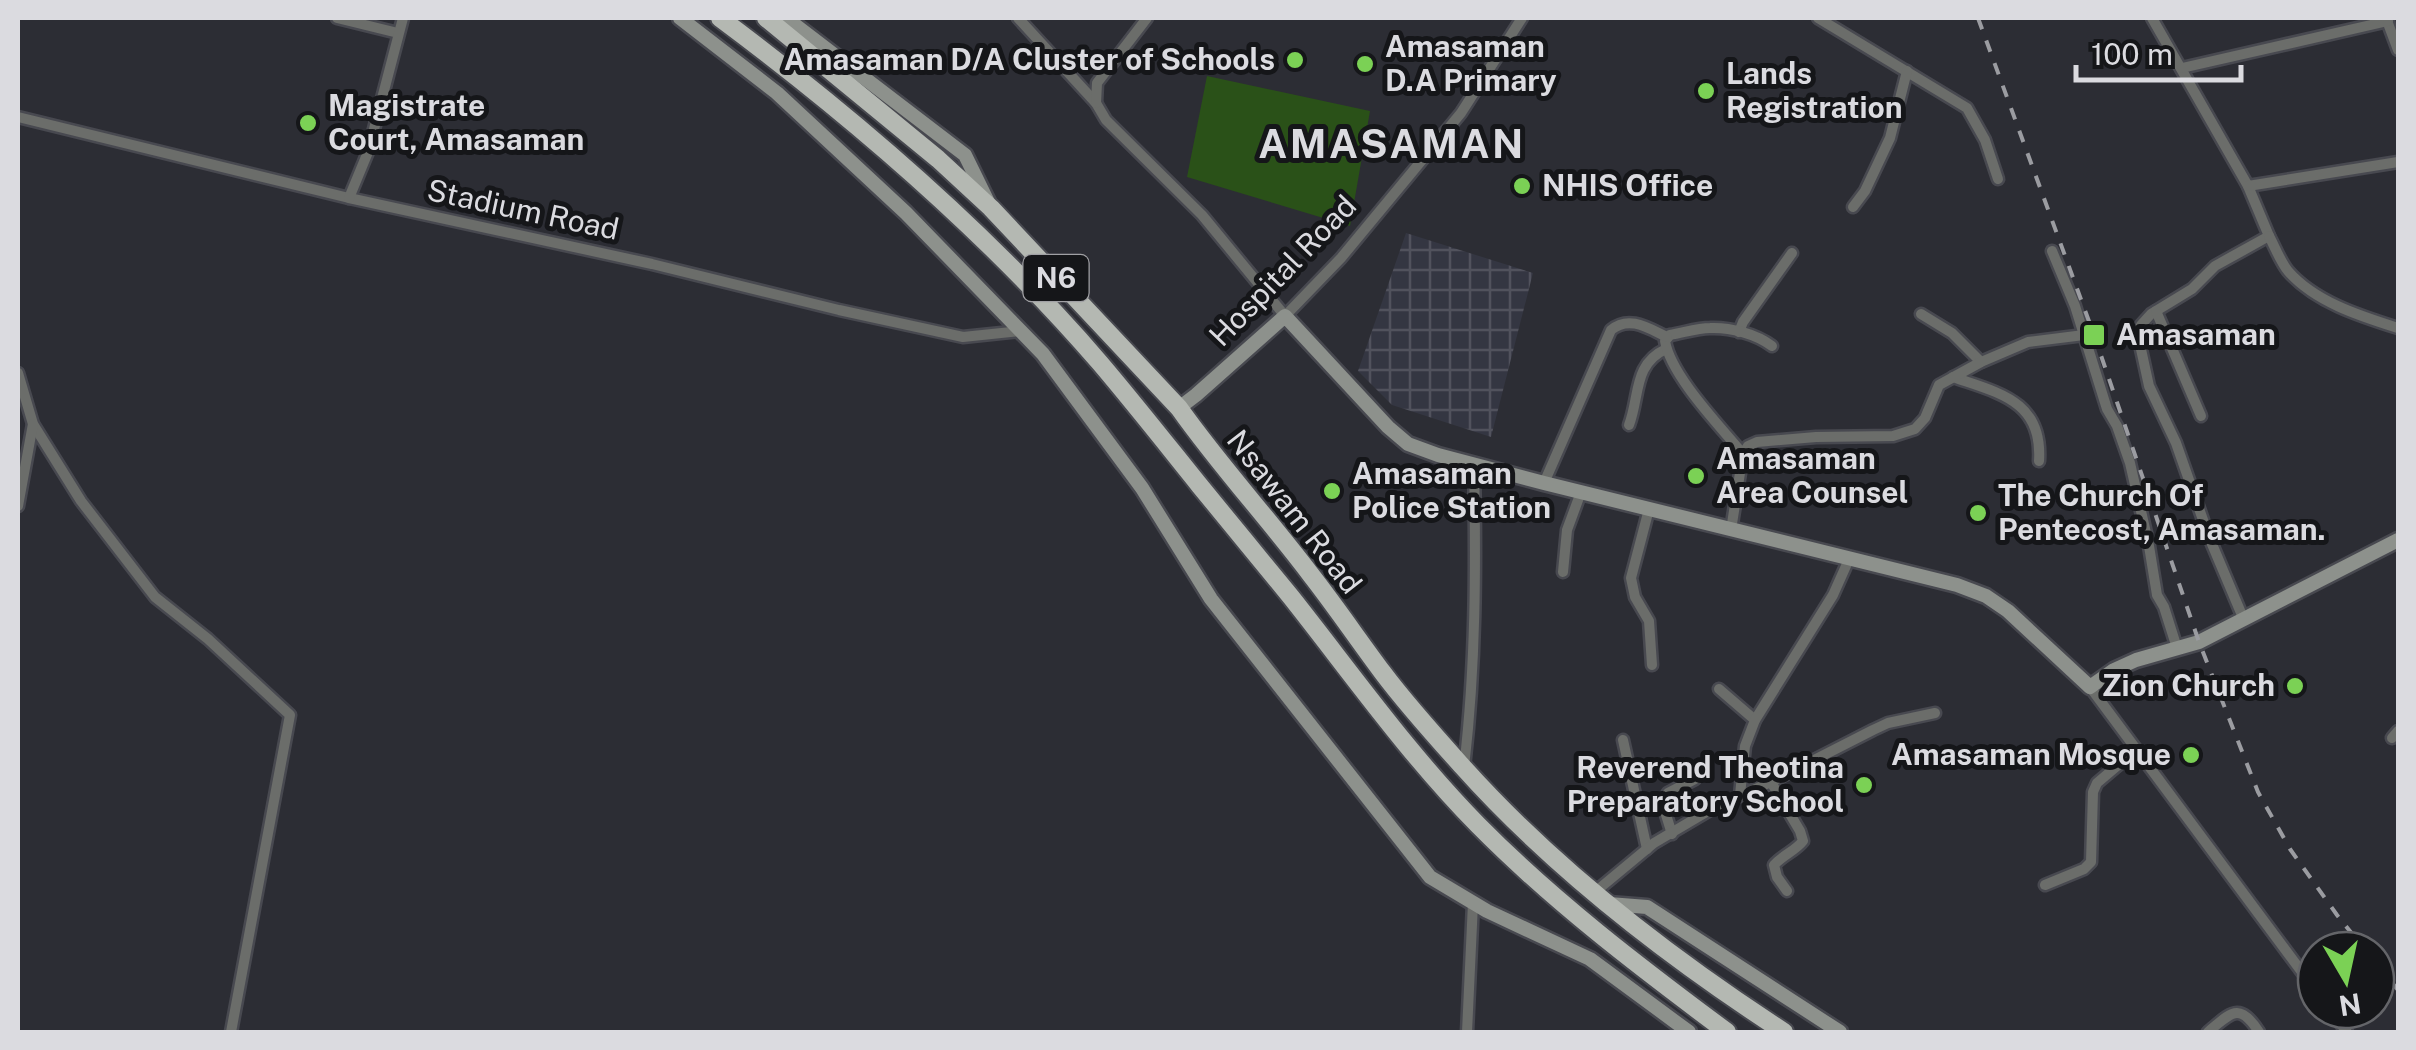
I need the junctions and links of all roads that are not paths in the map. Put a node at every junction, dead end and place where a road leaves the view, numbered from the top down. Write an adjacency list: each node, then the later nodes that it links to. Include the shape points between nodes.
1 (337, 18): 13 (street)
2 (403, 18): 13 (street)
3 (680, 18): 32 (main road, via 777,93 906,212)
4 (720, 18): 78 (highway, Nsawam Road / N6, via 888,152 1017,273 1100,362 1476,824 1630,960)
5 (766, 18): 24 (highway, Nsawam Road / N6)
6 (786, 18): 24 (main road, via 965,155)
7 (1018, 18): 17 (street)
8 (1147, 18): 17 (street, via 1097,83)
9 (1522, 18): 30 (street, Hospital Road, via 1461,113)
10 (1818, 18): 16 (street)
11 (2152, 18): 15 (street)
12 (2387, 19): 14 (street); 15 (street)
13 (398, 33): 22 (street, via 368,152)
14 (2398, 50)
15 (2182, 68): 21 (street)
16 (1907, 71): 20 (street, via 1968,108); 23 (street, via 1890,138)
17 (1096, 103): 30 (street)
18 (18, 116): 22 (street, Stadium Road)
19 (2398, 162): 21 (street)
20 (1998, 179)
21 (2248, 186): 25 (street)
22 (349, 198): 32 (street, Stadium Road, via 963,337)
23 (1854, 207)
24 (991, 208): 40 (highway, Nsawam Road / N6)
25 (2268, 236): 28 (street); 31 (street, via 2288,270 2318,296)
26 (2052, 251): 34 (street)
27 (1792, 252): 33 (street)
28 (2156, 311): 41 (street); 55 (street, via 2141,326 2139,340 2149,386)
29 (1921, 314): 37 (street)
30 (1285, 316): 40 (main road, Hospital Road); 46 (main road, via 1408,444)
31 (2398, 328)
32 (1020, 331): 73 (main road, via 1142,488 1211,599 1337,760 1430,877)
33 (1740, 332): 35 (street, via 1710,328 1670,334); 36 (street)
34 (2084, 335): 37 (street, via 2028,342); 56 (street, via 2130,463 2157,594)
35 (1666, 343): 43 (street, via 1638,377); 44 (street, via 1681,376); 47 (street, via 1634,323 1611,330)
36 (1772, 346)
37 (1981, 362): 39 (street)
38 (18, 373): 42 (street)
39 (1953, 377): 44 (street, via 1939,385 1916,429 1894,436 1757,442); 45 (street, via 2005,394 2024,408 2036,426)
40 (1179, 408): 64 (highway, Nsawam Road / N6)
41 (2201, 416)
42 (33, 424): 49 (street); 75 (street, via 81,501 155,597 290,715)
43 (1629, 425)
44 (1743, 454): 51 (street)
45 (2039, 461)
46 (1474, 464): 47 (main road); 64 (street, via 1476,590)
47 (1544, 483): 48 (main road)
48 (1581, 492): 50 (main road); 54 (street, via 1567,530)
49 (18, 506)
50 (1649, 509): 51 (main road); 57 (street, via 1631,588 1649,621)
51 (1731, 530): 53 (main road)
52 (2398, 540): 55 (main road)
53 (1850, 557): 58 (main road, via 1986,596); 61 (street)
54 (1563, 572)
55 (2244, 620): 56 (main road)
56 (2178, 648): 58 (main road, via 2136,660)
57 (1652, 665)
58 (2090, 688): 63 (street)
59 (1719, 689): 61 (street)
60 (1935, 714): 66 (street, via 1873,730)
61 (1755, 720): 67 (street, via 1744,746)
62 (1623, 740): 69 (street)
63 (2136, 750): 70 (street, via 2093,792 2091,862); 74 (street)
64 (1464, 768): 72 (highway, Nsawam Road / N6)
65 (1695, 779): 68 (street, via 1662,802)
66 (1771, 782): 67 (street); 71 (street, via 1804,841 1774,866)
67 (1740, 795): 68 (street)
68 (1672, 834): 69 (street)
69 (1647, 849): 72 (street)
70 (2046, 885)
71 (1786, 891)
72 (1602, 898): 79 (highway, Nsawam Road / N6, via 1721,992); 80 (main road, via 1647,907)
73 (1473, 903): 76 (street); 77 (main road, via 1590,959)
74 (2296, 964)
75 (232, 1032)
76 (1467, 1032)
77 (1689, 1032)
78 (1728, 1032)
79 (1784, 1032)
80 (1840, 1032)
81 (2208, 1032): 82 (street, via 2239,1012)
82 (2258, 1032)

